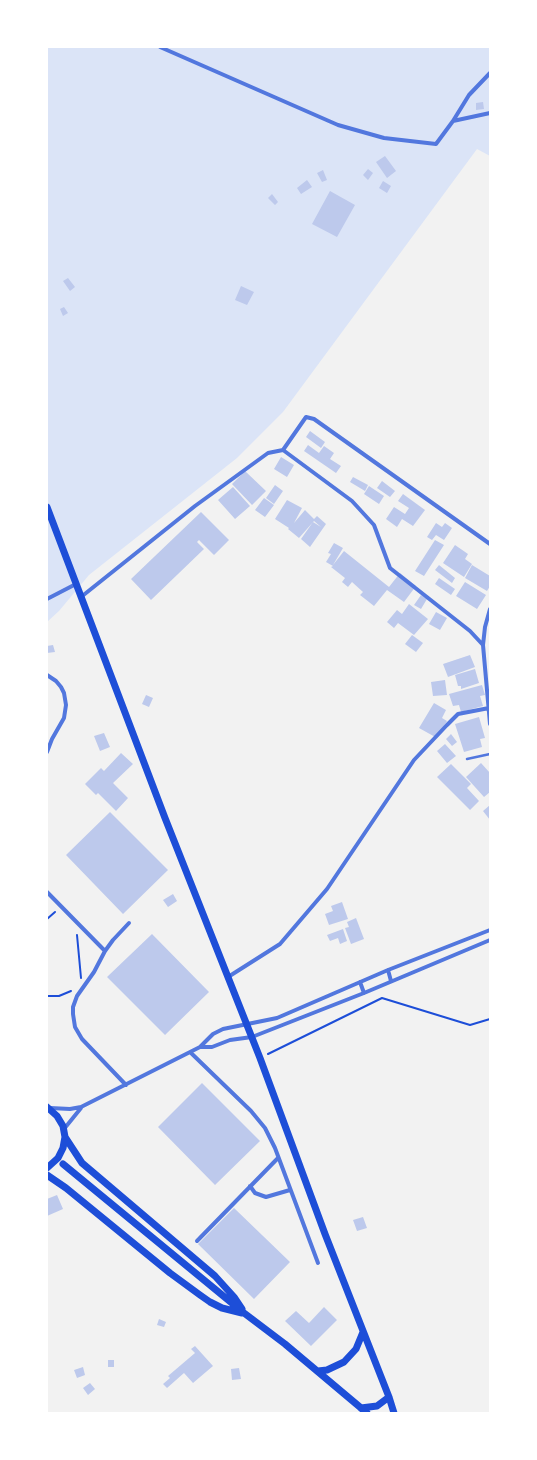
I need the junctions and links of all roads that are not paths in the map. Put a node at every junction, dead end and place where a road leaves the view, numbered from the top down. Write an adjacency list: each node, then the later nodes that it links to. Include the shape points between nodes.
1 (160, 47): 4 (street, via 338,125 384,138 436,144)
2 (490, 73): 4 (street, via 469,95)
3 (490, 113): 4 (street)
4 (453, 121)
5 (283, 450): 7 (street, via 306,418 314,419); 9 (street, via 268,453 195,506); 12 (street, via 352,501 374,525 390,568 470,631)
6 (47, 507): 8 (main road)
7 (490, 544)
8 (76, 584): 9 (main road); 10 (street)
9 (81, 597): 26 (main road)
10 (47, 599)
11 (490, 609): 12 (street)
12 (483, 645): 14 (street)
13 (47, 675): 17 (street, via 64,693 66,705 64,718)
14 (488, 680): 15 (street)
15 (489, 708): 16 (street); 26 (street, via 458,714 447,725 414,760 327,889 280,944)
16 (490, 724)
17 (47, 752)
18 (490, 754): 19 (lane)
19 (467, 759)
20 (47, 892): 24 (street)
21 (129, 923): 24 (street)
22 (490, 930): 25 (street)
23 (490, 940): 27 (street)
24 (105, 950): 34 (street, via 94,972 77,996 73,1014 82,1039)
25 (388, 970): 27 (street); 28 (street)
26 (228, 977): 30 (main road)
27 (391, 981): 29 (street)
28 (360, 982): 29 (street); 30 (street, via 277,1018)
29 (364, 992): 31 (street)
30 (246, 1024): 31 (main road); 32 (street, via 218,1031)
31 (252, 1038): 32 (street, via 230,1040 212,1047); 47 (main road)
32 (200, 1047): 33 (street)
33 (190, 1052): 34 (street); 38 (street, via 258,1119 270,1138)
34 (126, 1085): 35 (street)
35 (81, 1107): 36 (street, via 65,1110); 37 (street)
36 (48, 1108): 37 (main road, via 57,1116)
37 (64, 1134): 40 (main road, via 63,1148 58,1158); 46 (main road, via 82,1163 215,1276)
38 (278, 1158): 42 (street); 43 (street)
39 (63, 1164): 46 (main road)
40 (47, 1168)
41 (47, 1175): 46 (main road, via 200,1295 222,1308)
42 (250, 1186): 43 (street, via 255,1193 266,1197); 44 (street)
43 (290, 1190): 45 (street)
44 (197, 1241)
45 (318, 1263)
46 (244, 1313): 48 (main road)
47 (363, 1332): 48 (main road, via 356,1349 347,1359 336,1366); 49 (main road)
48 (318, 1371): 50 (main road)
49 (389, 1397): 50 (main road); 51 (main road)
50 (364, 1411)
51 (394, 1413)

